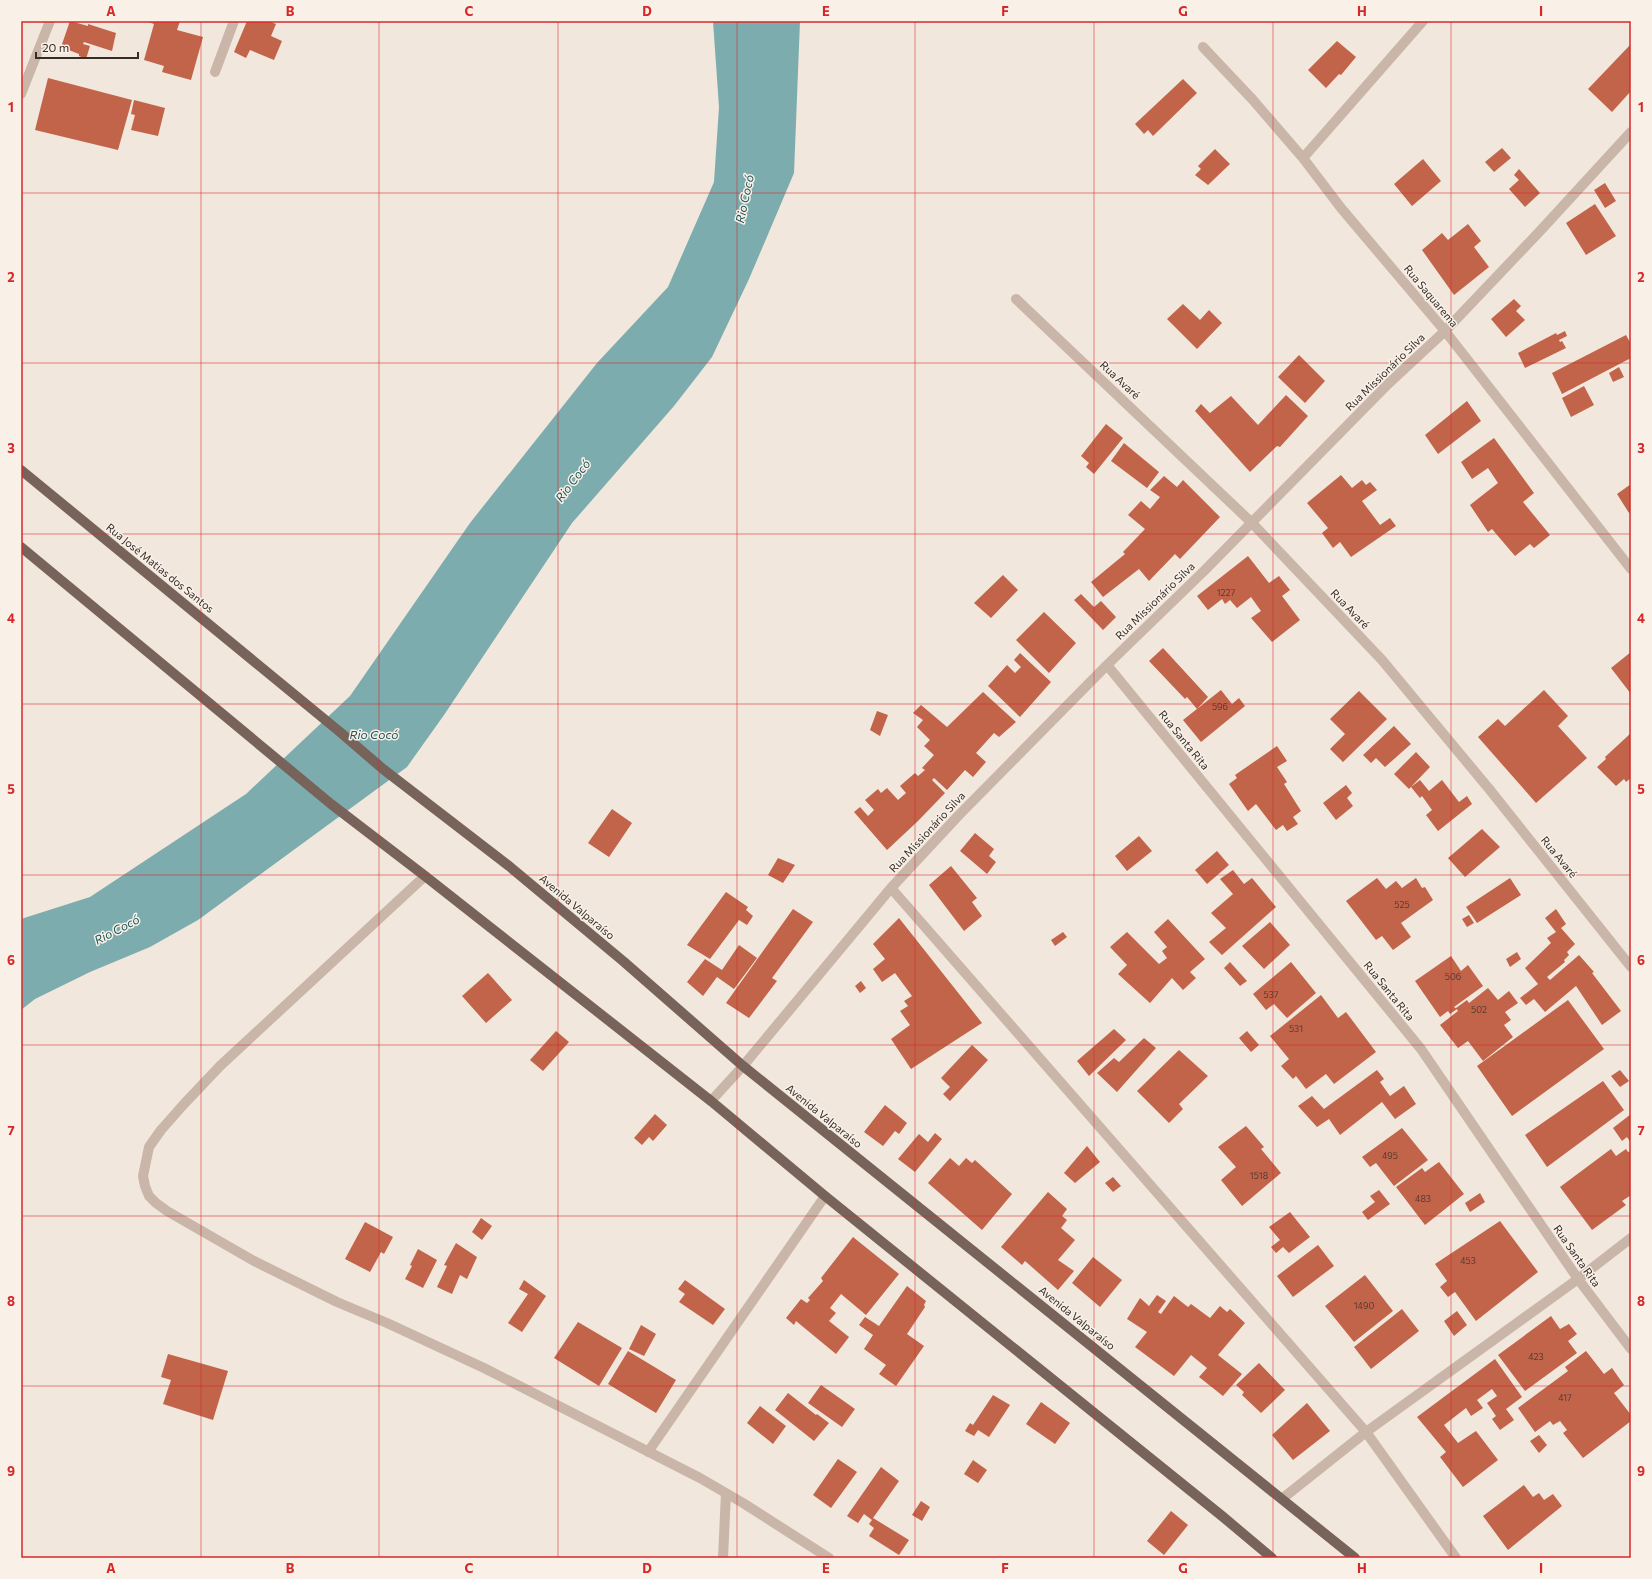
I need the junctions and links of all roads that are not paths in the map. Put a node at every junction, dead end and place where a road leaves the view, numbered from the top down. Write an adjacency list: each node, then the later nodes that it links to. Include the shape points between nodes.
1 (50, 21): 6 (street)
2 (234, 21): 5 (street)
3 (1423, 21): 8 (street)
4 (1203, 47): 8 (street, Rua Saquarema, via 1254,100)
5 (215, 72)
6 (21, 94)
7 (1631, 132): 10 (street, Rua Missionário Silva)
8 (1303, 158): 10 (street, Rua Saquarema, via 1341,208)
9 (1016, 299): 12 (street, Rua Avaré)
10 (1445, 331): 12 (street, Rua Missionário Silva, via 1388,384); 14 (street, Rua Saquarema)
11 (21, 470): 16 (main road, Rua José Matias dos Santos)
12 (1252, 523): 15 (street, Rua Missionário Silva); 19 (street, Rua Avaré, via 1382,660)
13 (21, 547): 17 (main road, via 331,804)
14 (1631, 569)
15 (1107, 665): 18 (street, Rua Missionário Silva); 24 (street, Rua Santa Rita, via 1421,1049)
16 (284, 686): 20 (main road, Avenida Valparaíso, via 383,769 509,866)
17 (425, 876): 21 (main road); 27 (street, via 220,1066 184,1104 149,1147 143,1176 145,1186 149,1196 156,1203 254,1261 337,1302 484,1368)
18 (891, 888): 20 (street, Rua Missionário Silva); 26 (street)
19 (1631, 967)
20 (743, 1066): 21 (street, Rua Missionário Silva); 29 (main road, Avenida Valparaíso)
21 (711, 1101): 22 (main road)
22 (825, 1196): 27 (street); 32 (main road)
23 (1631, 1238): 24 (street)
24 (1578, 1279): 25 (street, Rua Santa Rita); 26 (street)
25 (1631, 1349)
26 (1366, 1432): 29 (street); 34 (street)
27 (648, 1452): 28 (street)
28 (726, 1493): 30 (street); 31 (street)
29 (1283, 1498): 33 (main road, Avenida Valparaíso)
30 (723, 1558)
31 (829, 1558)
32 (1272, 1558)
33 (1356, 1558)
34 (1456, 1558)

